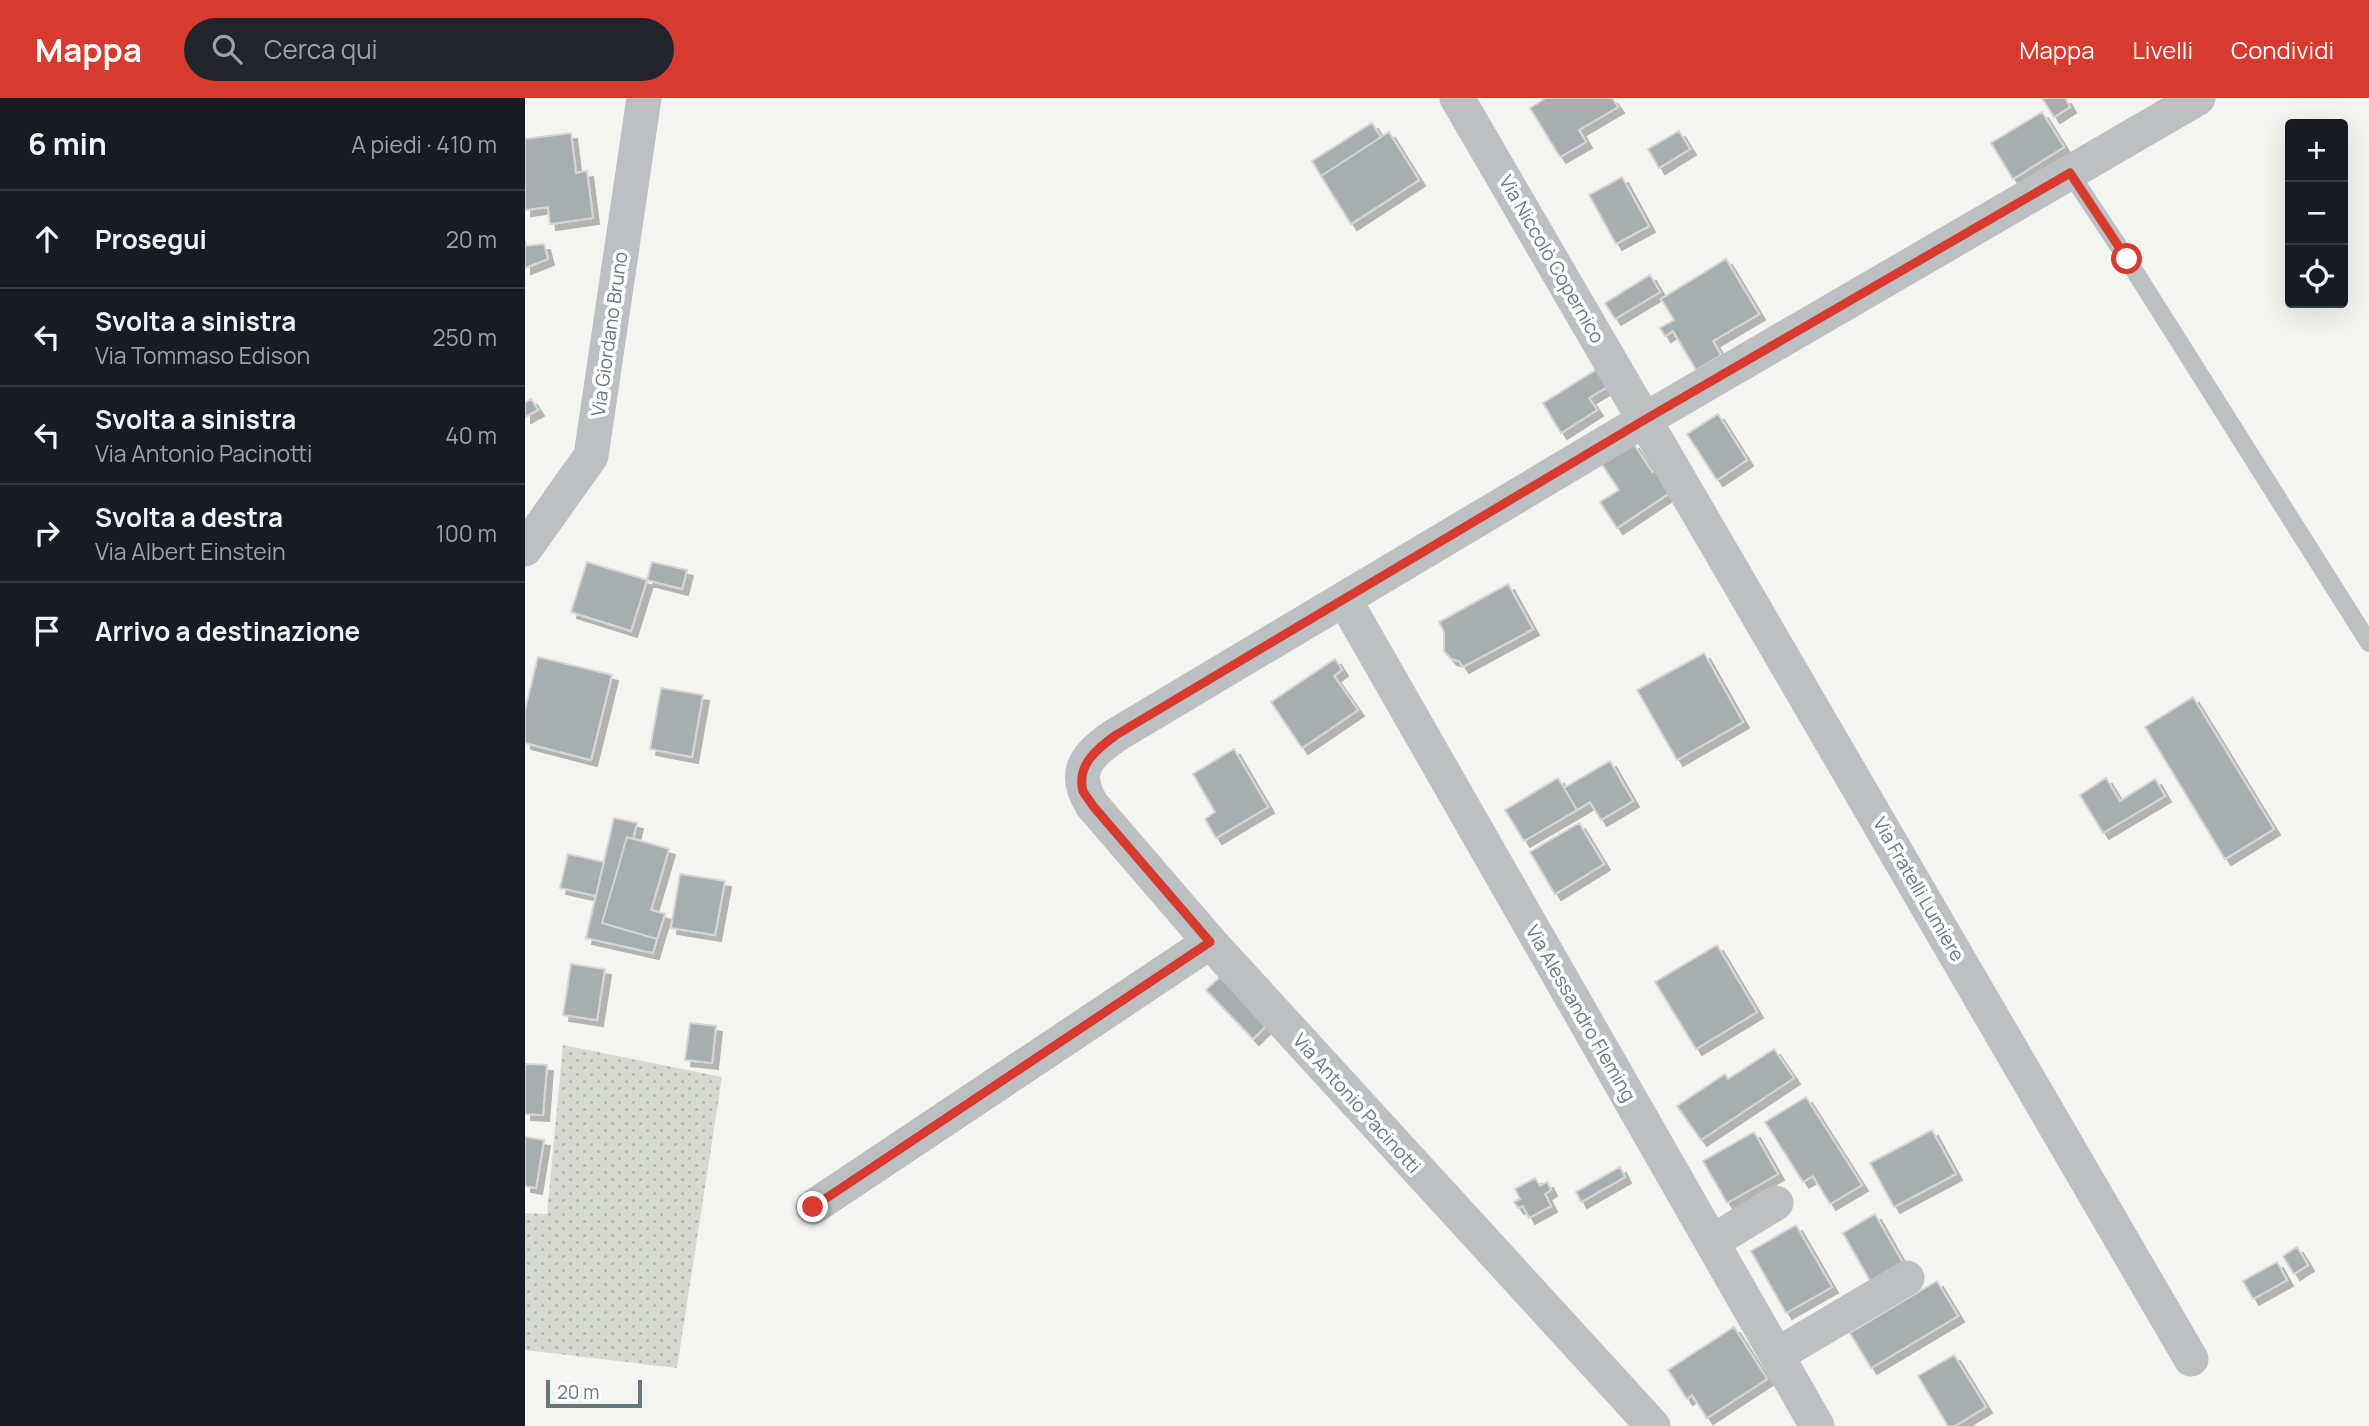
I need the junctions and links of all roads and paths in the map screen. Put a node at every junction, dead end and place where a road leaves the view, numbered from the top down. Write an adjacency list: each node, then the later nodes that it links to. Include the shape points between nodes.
1 (644, 98): 6 (street, Via Giordano Bruno, via 591,456)
2 (1457, 98): 5 (street, Via Niccolò Copernico)
3 (2198, 98): 4 (street)
4 (2070, 173): 5 (street); 8 (lane)
5 (1646, 419): 7 (street); 15 (street, Via Fratelli Lumiere)
6 (525, 550)
7 (1344, 599): 9 (street, Via Antonio Pacinotti, via 1116,735 1097,749 1083,768 1083,790 1093,806); 12 (street, Via Alessandro Fleming)
8 (2369, 643)
9 (1210, 942): 11 (street); 16 (street, Via Antonio Pacinotti)
10 (1776, 1203): 12 (street)
11 (813, 1207)
12 (1712, 1241): 14 (street, Via Alessandro Fleming)
13 (1907, 1278): 14 (street)
14 (1777, 1355): 17 (street, Via Alessandro Fleming)
15 (2191, 1359)
16 (1653, 1426)
17 (1817, 1426)

